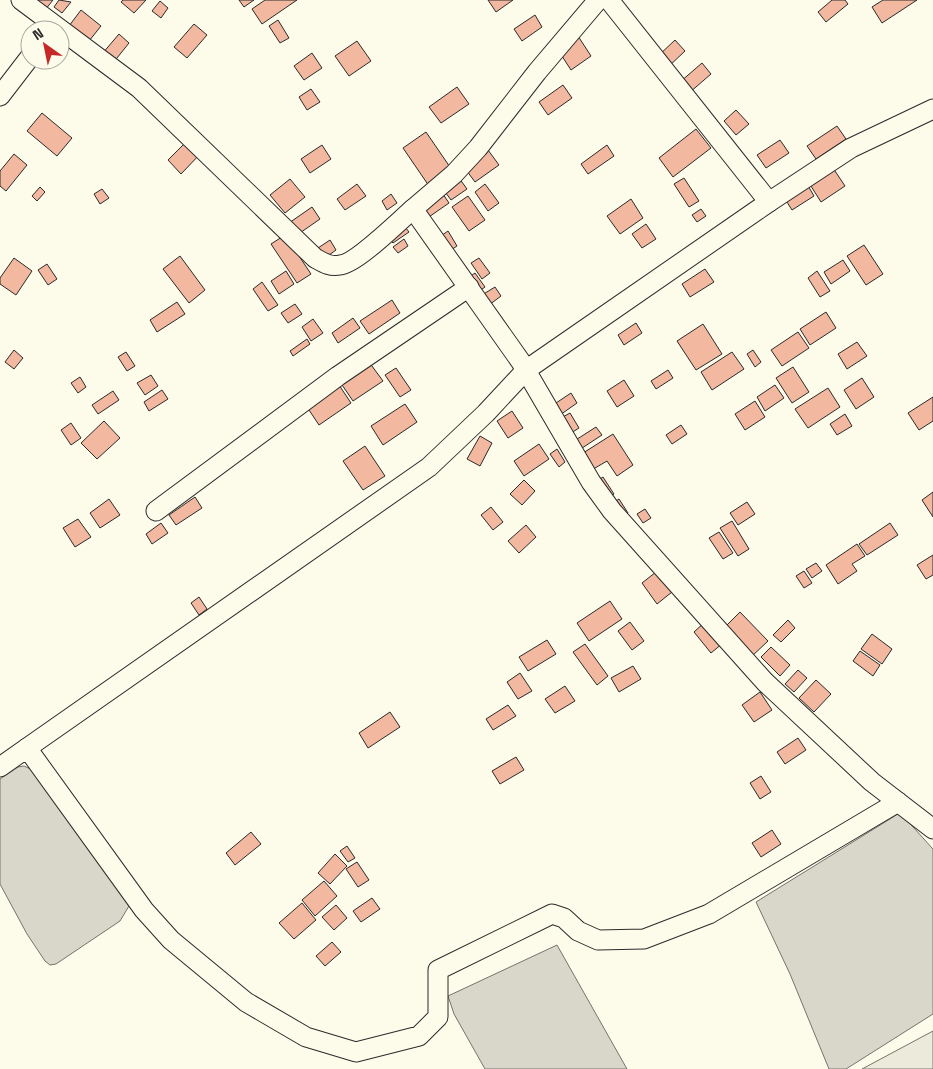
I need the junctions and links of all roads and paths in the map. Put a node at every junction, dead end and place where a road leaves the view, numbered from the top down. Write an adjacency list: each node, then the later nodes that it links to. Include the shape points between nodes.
1 (21, 0): 4 (street)
2 (598, 0): 10 (street, via 478,148 454,174)
3 (609, 0): 9 (street)
4 (44, 20)
5 (70, 40): 10 (street, via 139,88 315,258 327,265 342,266 360,255)
6 (20, 69): 7 (street)
7 (0, 96)
8 (933, 109): 9 (street, via 851,148)
9 (769, 202): 12 (street)
10 (413, 209): 11 (street)
11 (469, 287): 12 (street); 13 (street, via 338,376)
12 (526, 370): 14 (street, via 429,467); 16 (street, via 591,482 631,534 765,682 872,782)
13 (156, 511)
14 (28, 748): 15 (street); 16 (street, via 144,910 171,940 254,1006 306,1037 356,1052 419,1036 438,1017 438,970 552,914 598,940 644,940 709,914)
15 (0, 768)
16 (898, 802): 17 (street)
17 (933, 829)

